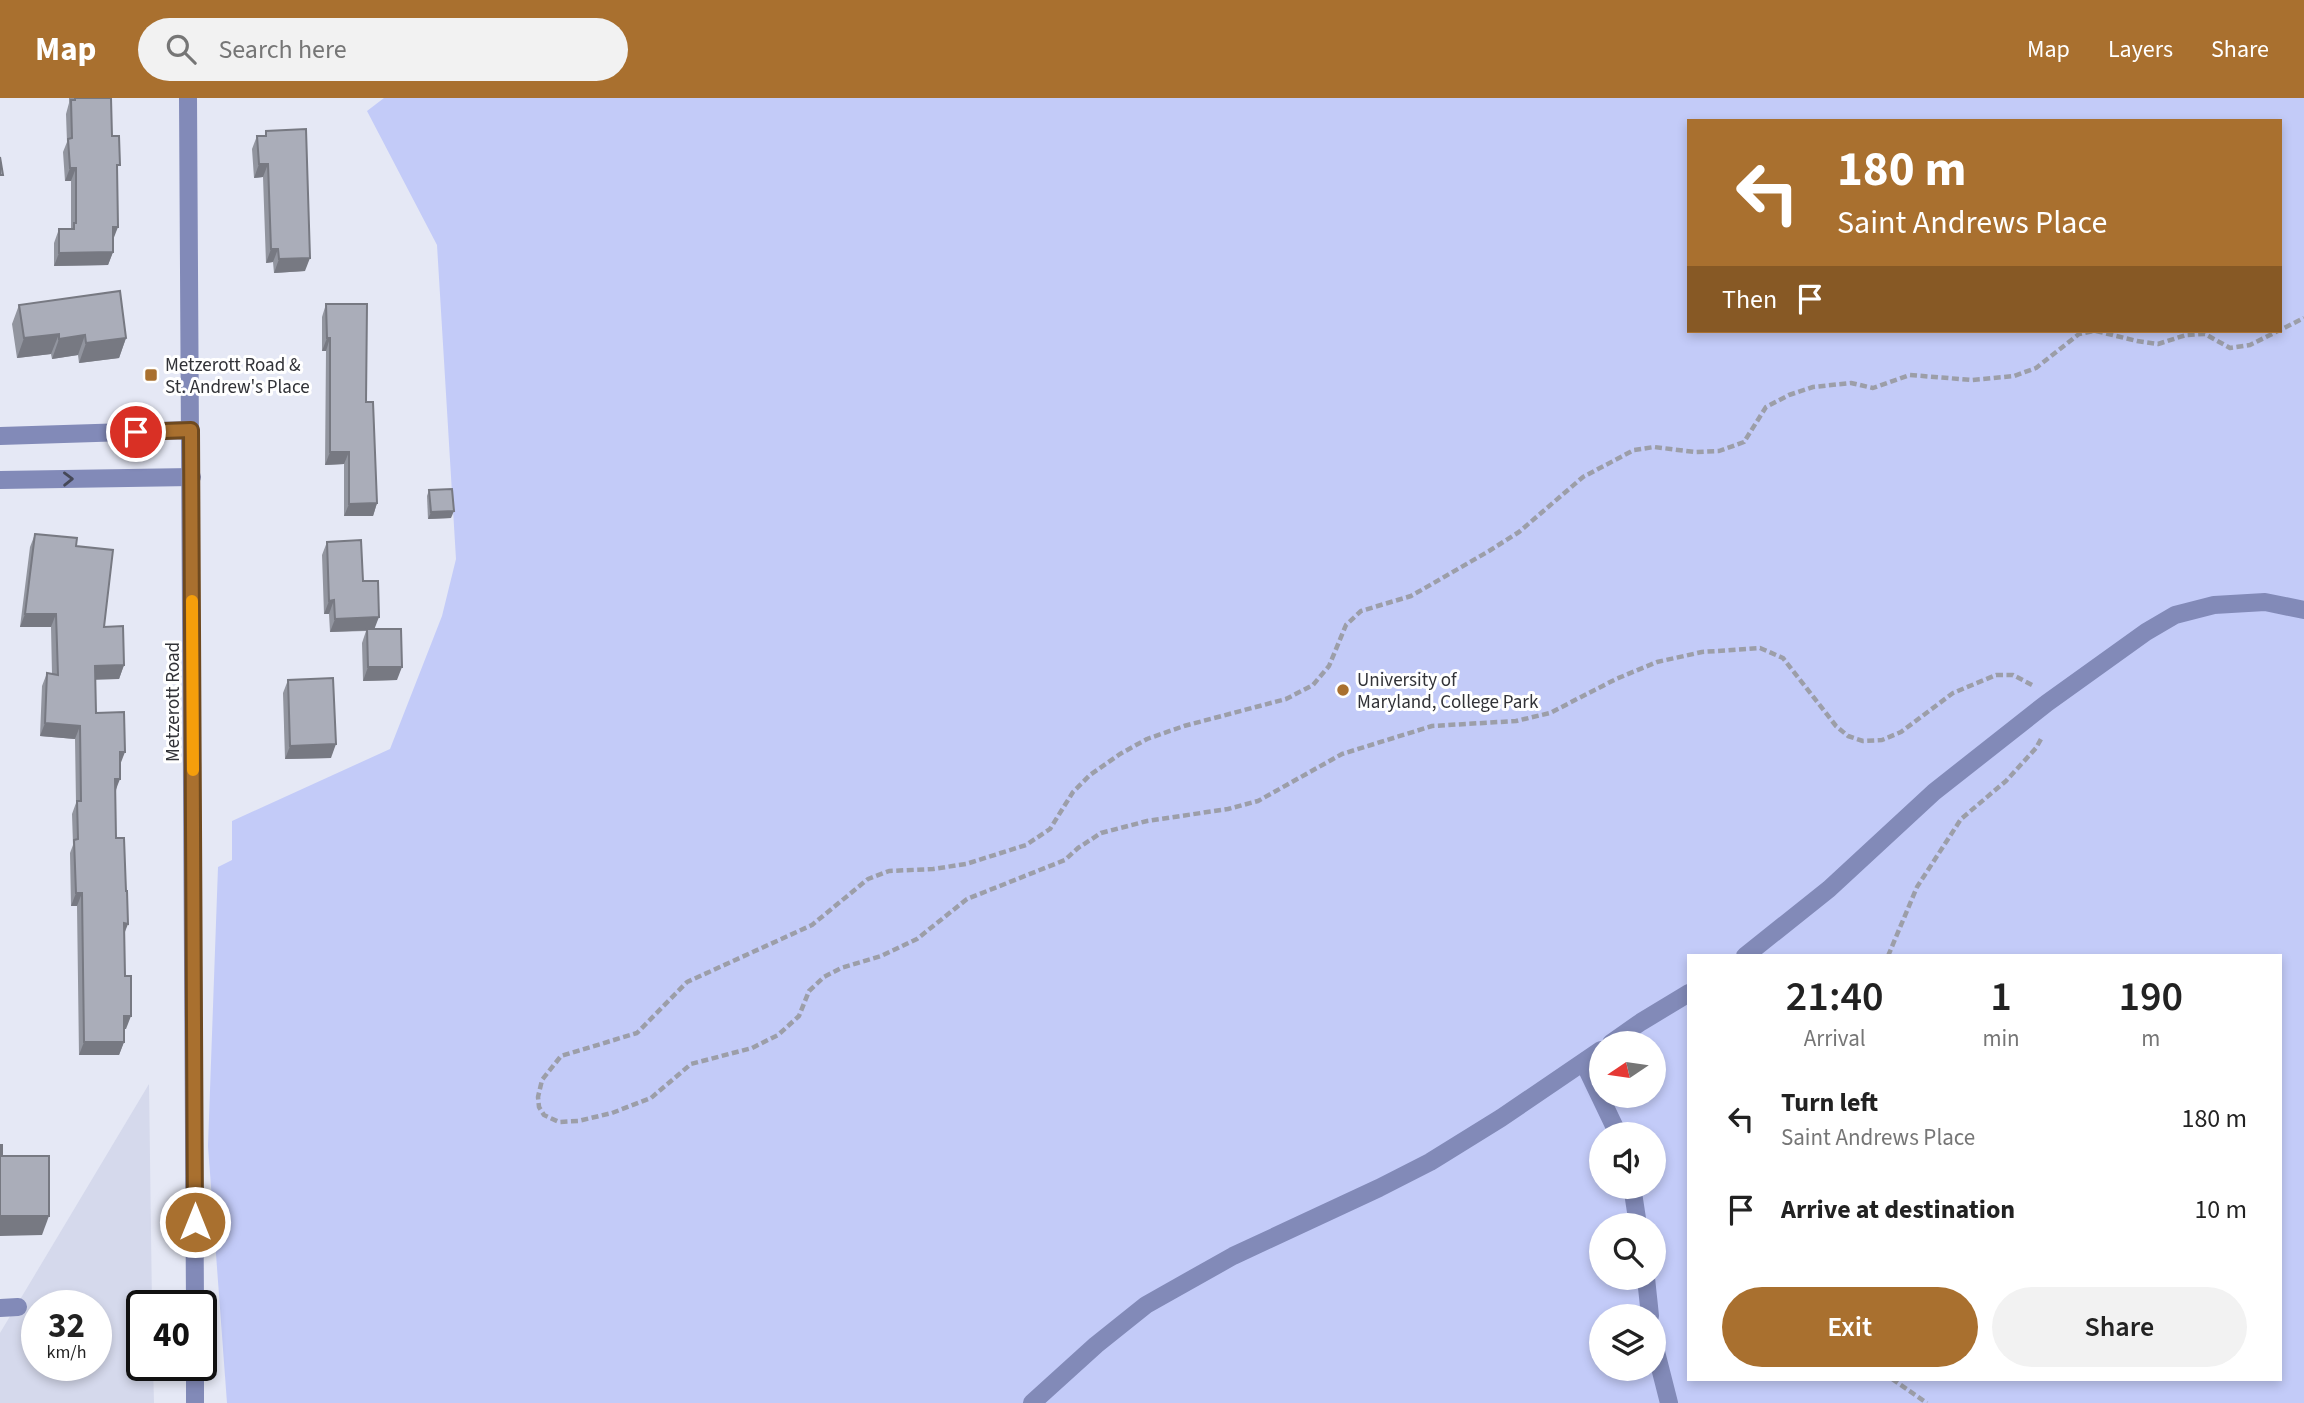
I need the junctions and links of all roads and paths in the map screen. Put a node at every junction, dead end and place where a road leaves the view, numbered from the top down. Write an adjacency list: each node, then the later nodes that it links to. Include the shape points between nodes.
1 (188, 98): 7 (street, Metzerott Road)
2 (2304, 318): 3 (path)
3 (2282, 329)
4 (2084, 333): 12 (path, via 2036,368 2014,376 1972,380 1910,375 1873,388 1851,383 1813,387 1766,407 1744,442 1719,451 1634,450 1583,477 1519,532 1489,551 1411,596 1361,611 1346,625 1329,666 1313,685 1286,699 1147,739 1120,754 1090,775 1073,792 1050,829 1026,845 966,864 888,871 868,879 812,925 687,982 637,1033 561,1056 542,1080 539,1107 559,1122 578,1121 651,1098 691,1065 752,1048 778,1034 799,1016 809,991 824,976 917,939 967,899 1065,860 1101,833 1258,801 1342,754 1432,726 1516,721 1550,713 1657,662 1702,652 1760,648 1783,658 1836,726 1863,741 1882,740 1900,732 1953,693 1996,675 2013,675 2029,682)
5 (2103, 333): 6 (path, via 2158,344 2204,334 2230,348 2250,345)
6 (2274, 333)
7 (191, 430): 8 (street); 9 (street, Metzerott Road)
8 (0, 436)
9 (192, 477): 10 (street, one-way to 9); 20 (street, Metzerott Road)
10 (0, 480)
11 (2304, 610): 12 (street, via 2265,602 2214,605 2175,615)
12 (2047, 703): 13 (street, via 1934,792 1829,889); 14 (path, via 2046,730 2036,748 1961,819 1917,887)
13 (1748, 954)
14 (1889, 954)
15 (1687, 994): 16 (street)
16 (1630, 1031)
17 (1589, 1059): 18 (street)
18 (1584, 1063): 19 (street); 25 (street, via 1430,1162 1233,1256 1146,1306)
19 (1612, 1122)
20 (195, 1290)
21 (195, 1381): 24 (street)
22 (1663, 1381): 26 (street)
23 (1895, 1381): 27 (path)
24 (195, 1403)
25 (1032, 1403)
26 (1669, 1403)
27 (1927, 1403)

